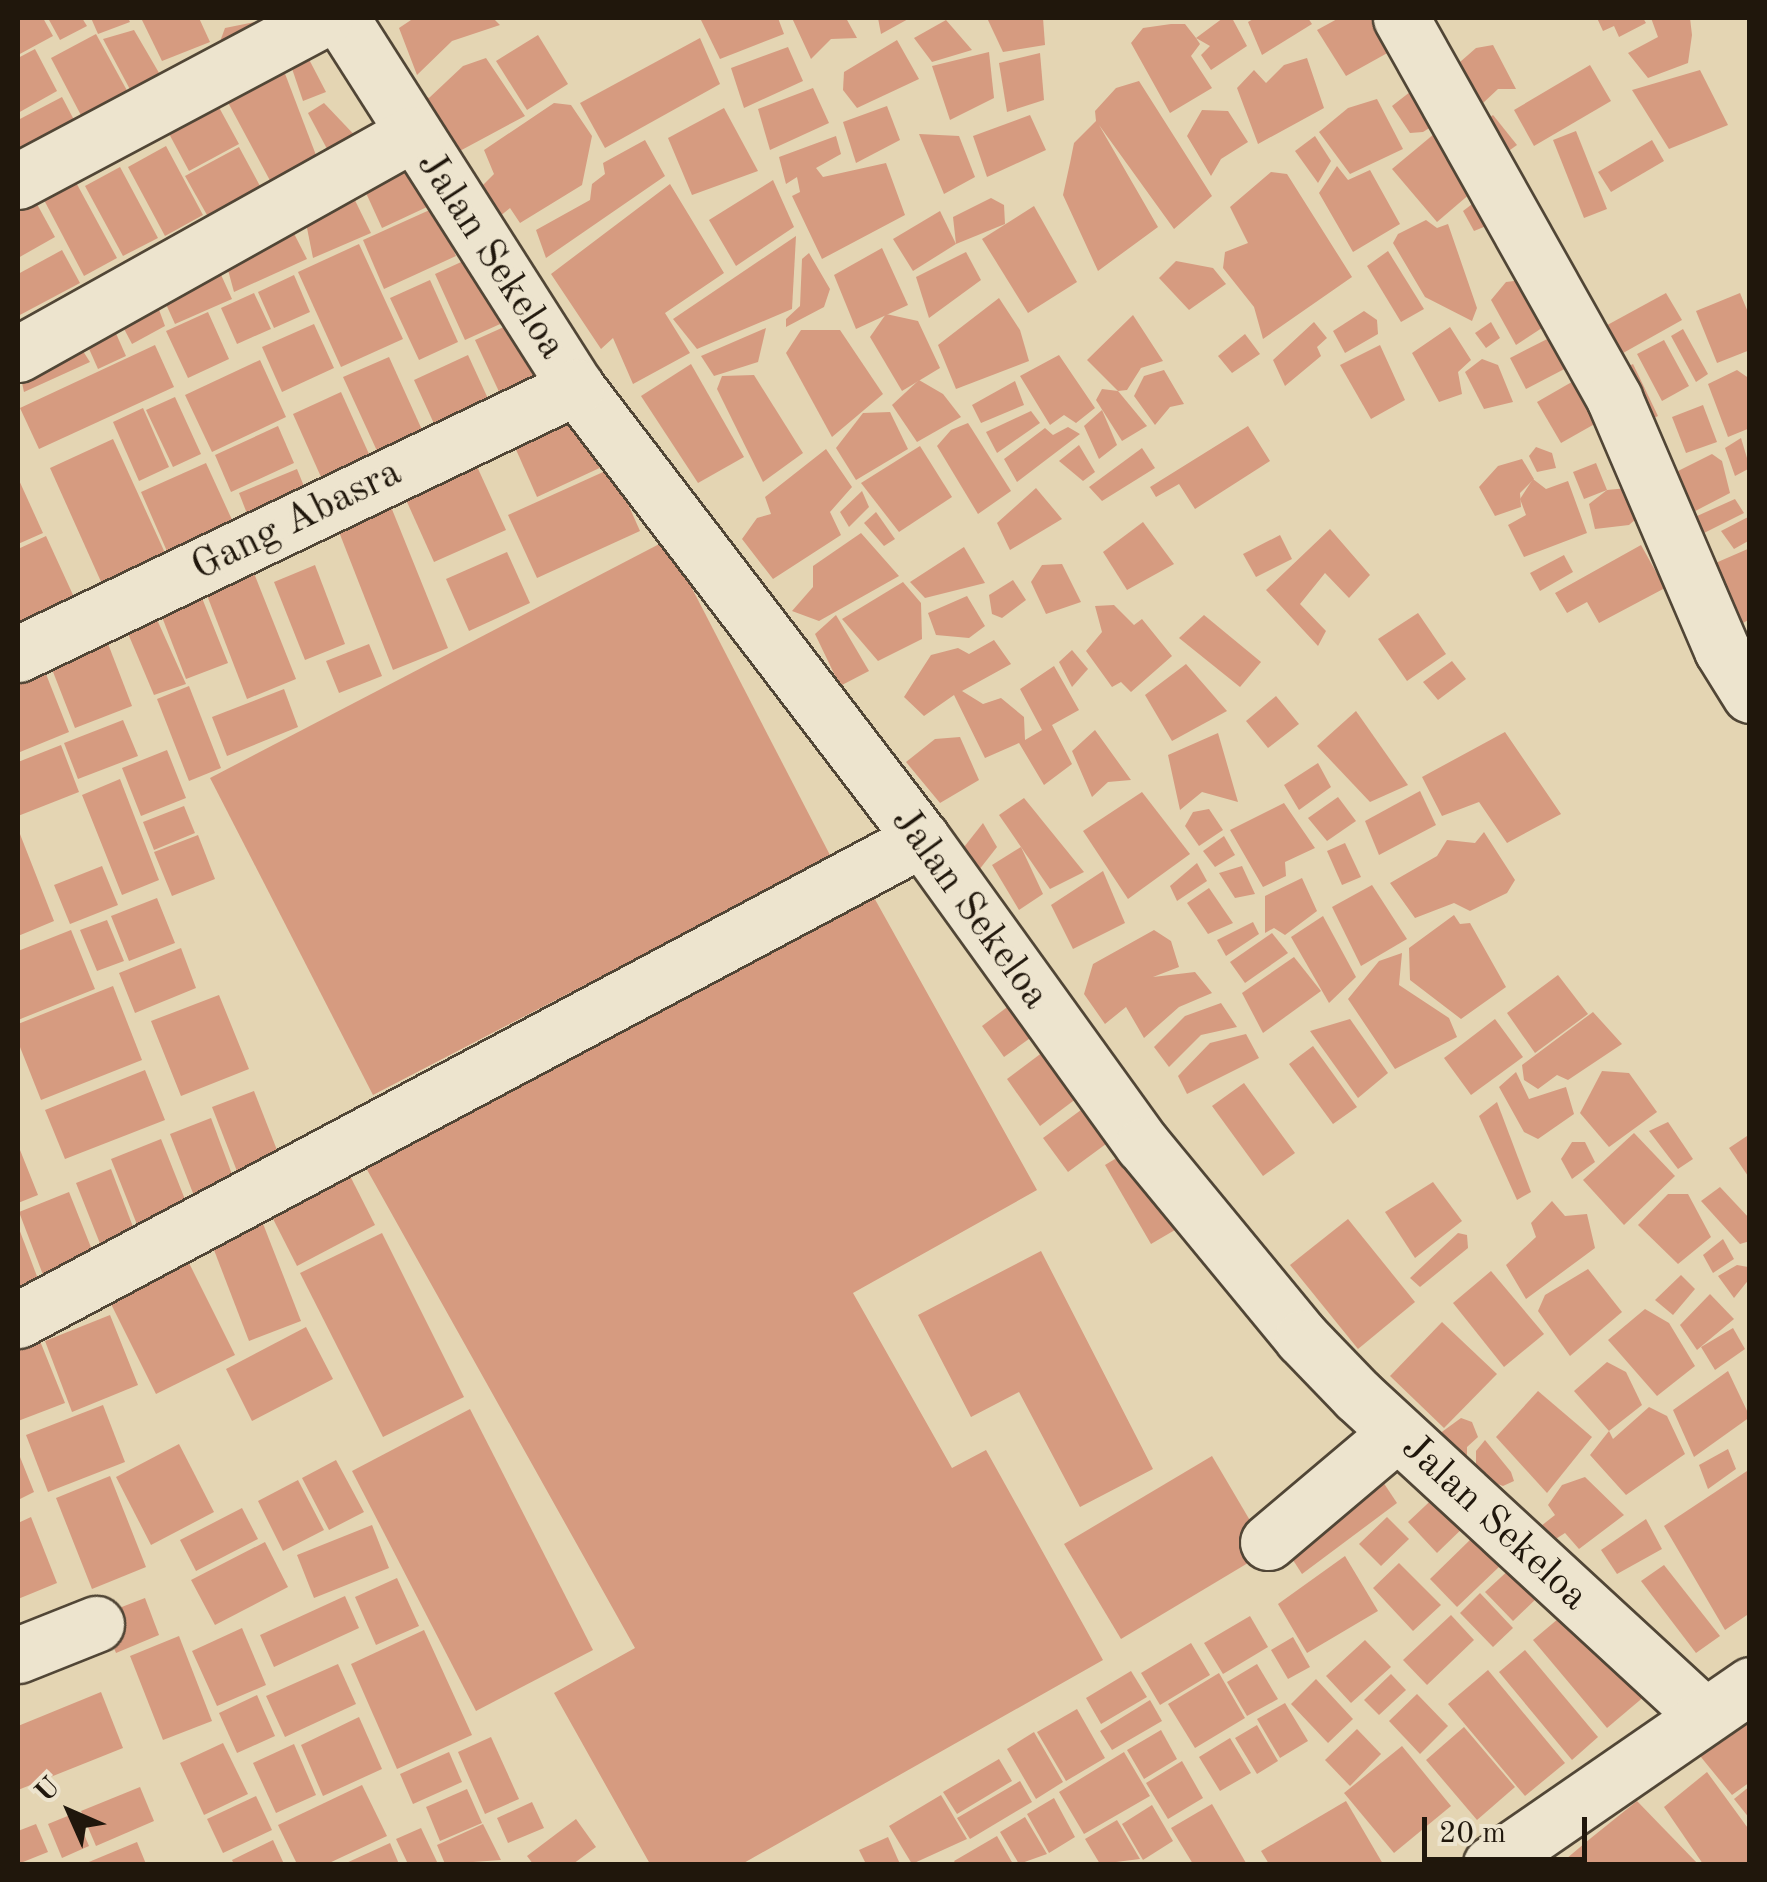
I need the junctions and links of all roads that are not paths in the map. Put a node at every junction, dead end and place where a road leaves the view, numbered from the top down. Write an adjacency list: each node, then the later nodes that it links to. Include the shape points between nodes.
1 (324, 18): 5 (street)
2 (341, 18): 4 (street, Jalan Sekeloa)
3 (1402, 18): 9 (street, via 1614,398)
4 (412, 134): 6 (street); 7 (street, Jalan Sekeloa)
5 (18, 181)
6 (18, 354)
7 (576, 387): 8 (street, Gang Abasra); 10 (street, Jalan Sekeloa)
8 (18, 654)
9 (1740, 659)
10 (922, 839): 11 (street); 12 (street, Jalan Sekeloa, via 1143,1145 1302,1338)
11 (18, 1320)
12 (1396, 1434): 13 (street); 17 (street, Jalan Sekeloa)
13 (1268, 1542)
14 (96, 1624): 15 (street)
15 (18, 1655)
16 (1750, 1685): 17 (street)
17 (1702, 1713): 18 (street)
18 (1491, 1864)

